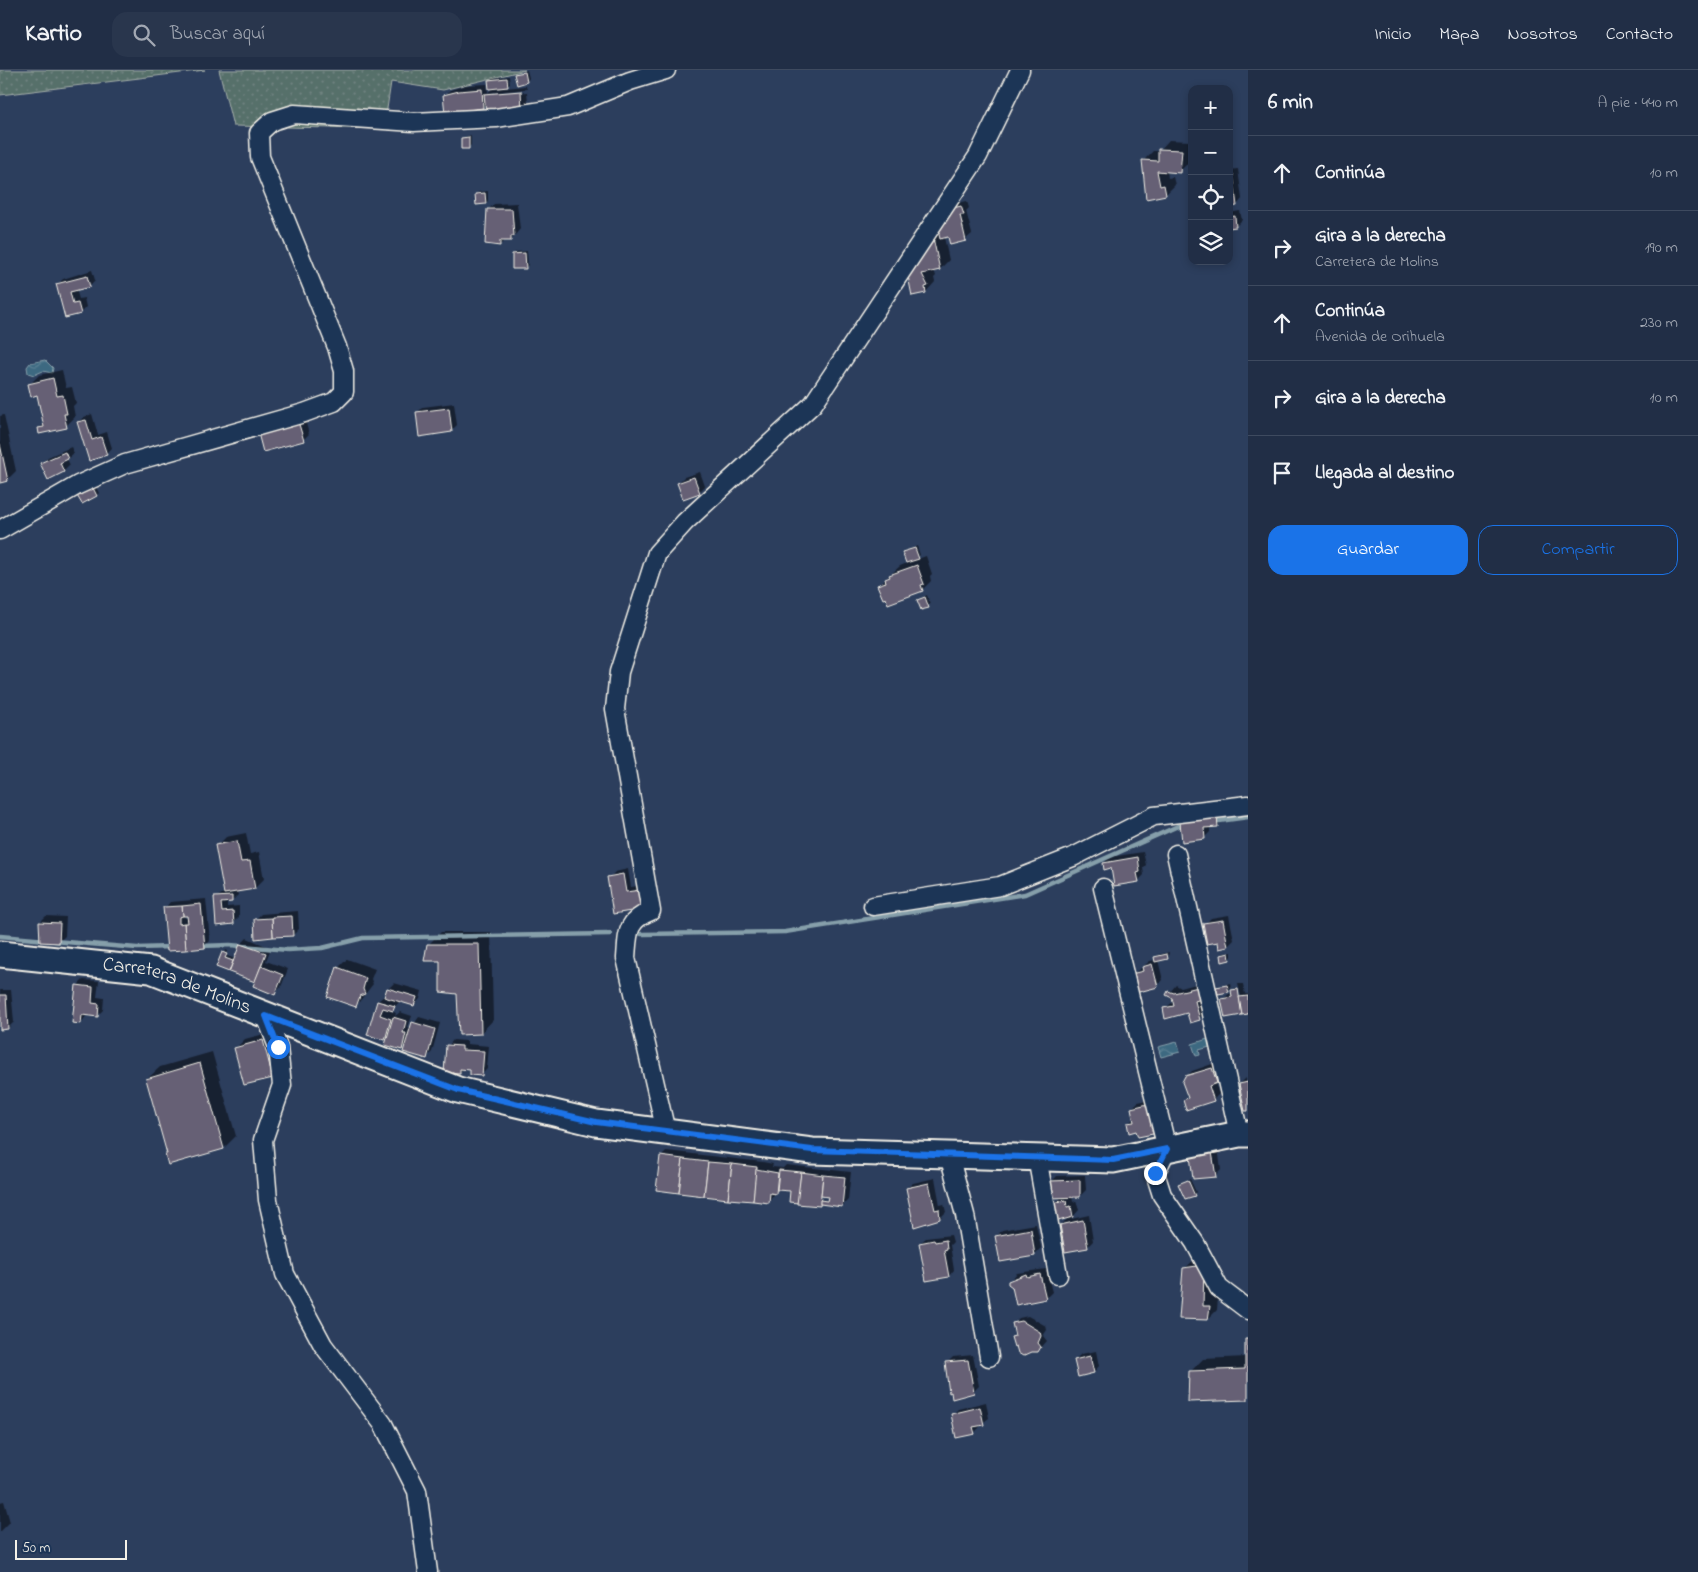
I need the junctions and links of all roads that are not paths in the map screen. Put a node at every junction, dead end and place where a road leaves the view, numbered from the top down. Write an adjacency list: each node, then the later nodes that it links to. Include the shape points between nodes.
1 (666, 70): 3 (street, via 568,107 496,118 414,122 294,114 272,121 259,133 260,157 337,347 344,371 344,392 334,402 304,413 125,464 78,485)
2 (1020, 70): 10 (street, via 978,156 813,404 685,522 657,553 619,672 615,709 651,911 637,916 628,929 626,958)
3 (0, 530)
4 (1248, 806): 7 (street, via 1154,816 1073,857 1000,886)
5 (1176, 854): 11 (street)
6 (1103, 888): 12 (street)
7 (873, 906)
8 (0, 954): 9 (street, Carretera de Molins, via 151,970)
9 (266, 1016): 10 (street, Carretera de Molins, via 458,1090 596,1122); 18 (street, via 278,1047 282,1085 263,1140 268,1200 285,1274 323,1345 383,1424 417,1491)
10 (666, 1132): 13 (street, Carretera de Molins, via 812,1150)
11 (1243, 1134): 12 (street, Carretera de Molins)
12 (1167, 1149): 14 (street, Carretera de Molins, via 1113,1160); 16 (street, via 1155,1173 1162,1195 1195,1243 1219,1288)
13 (949, 1155): 14 (street, Carretera de Molins); 17 (street, via 965,1215)
14 (1038, 1157): 15 (street)
15 (1058, 1275)
16 (1248, 1310)
17 (989, 1357)
18 (428, 1572)

